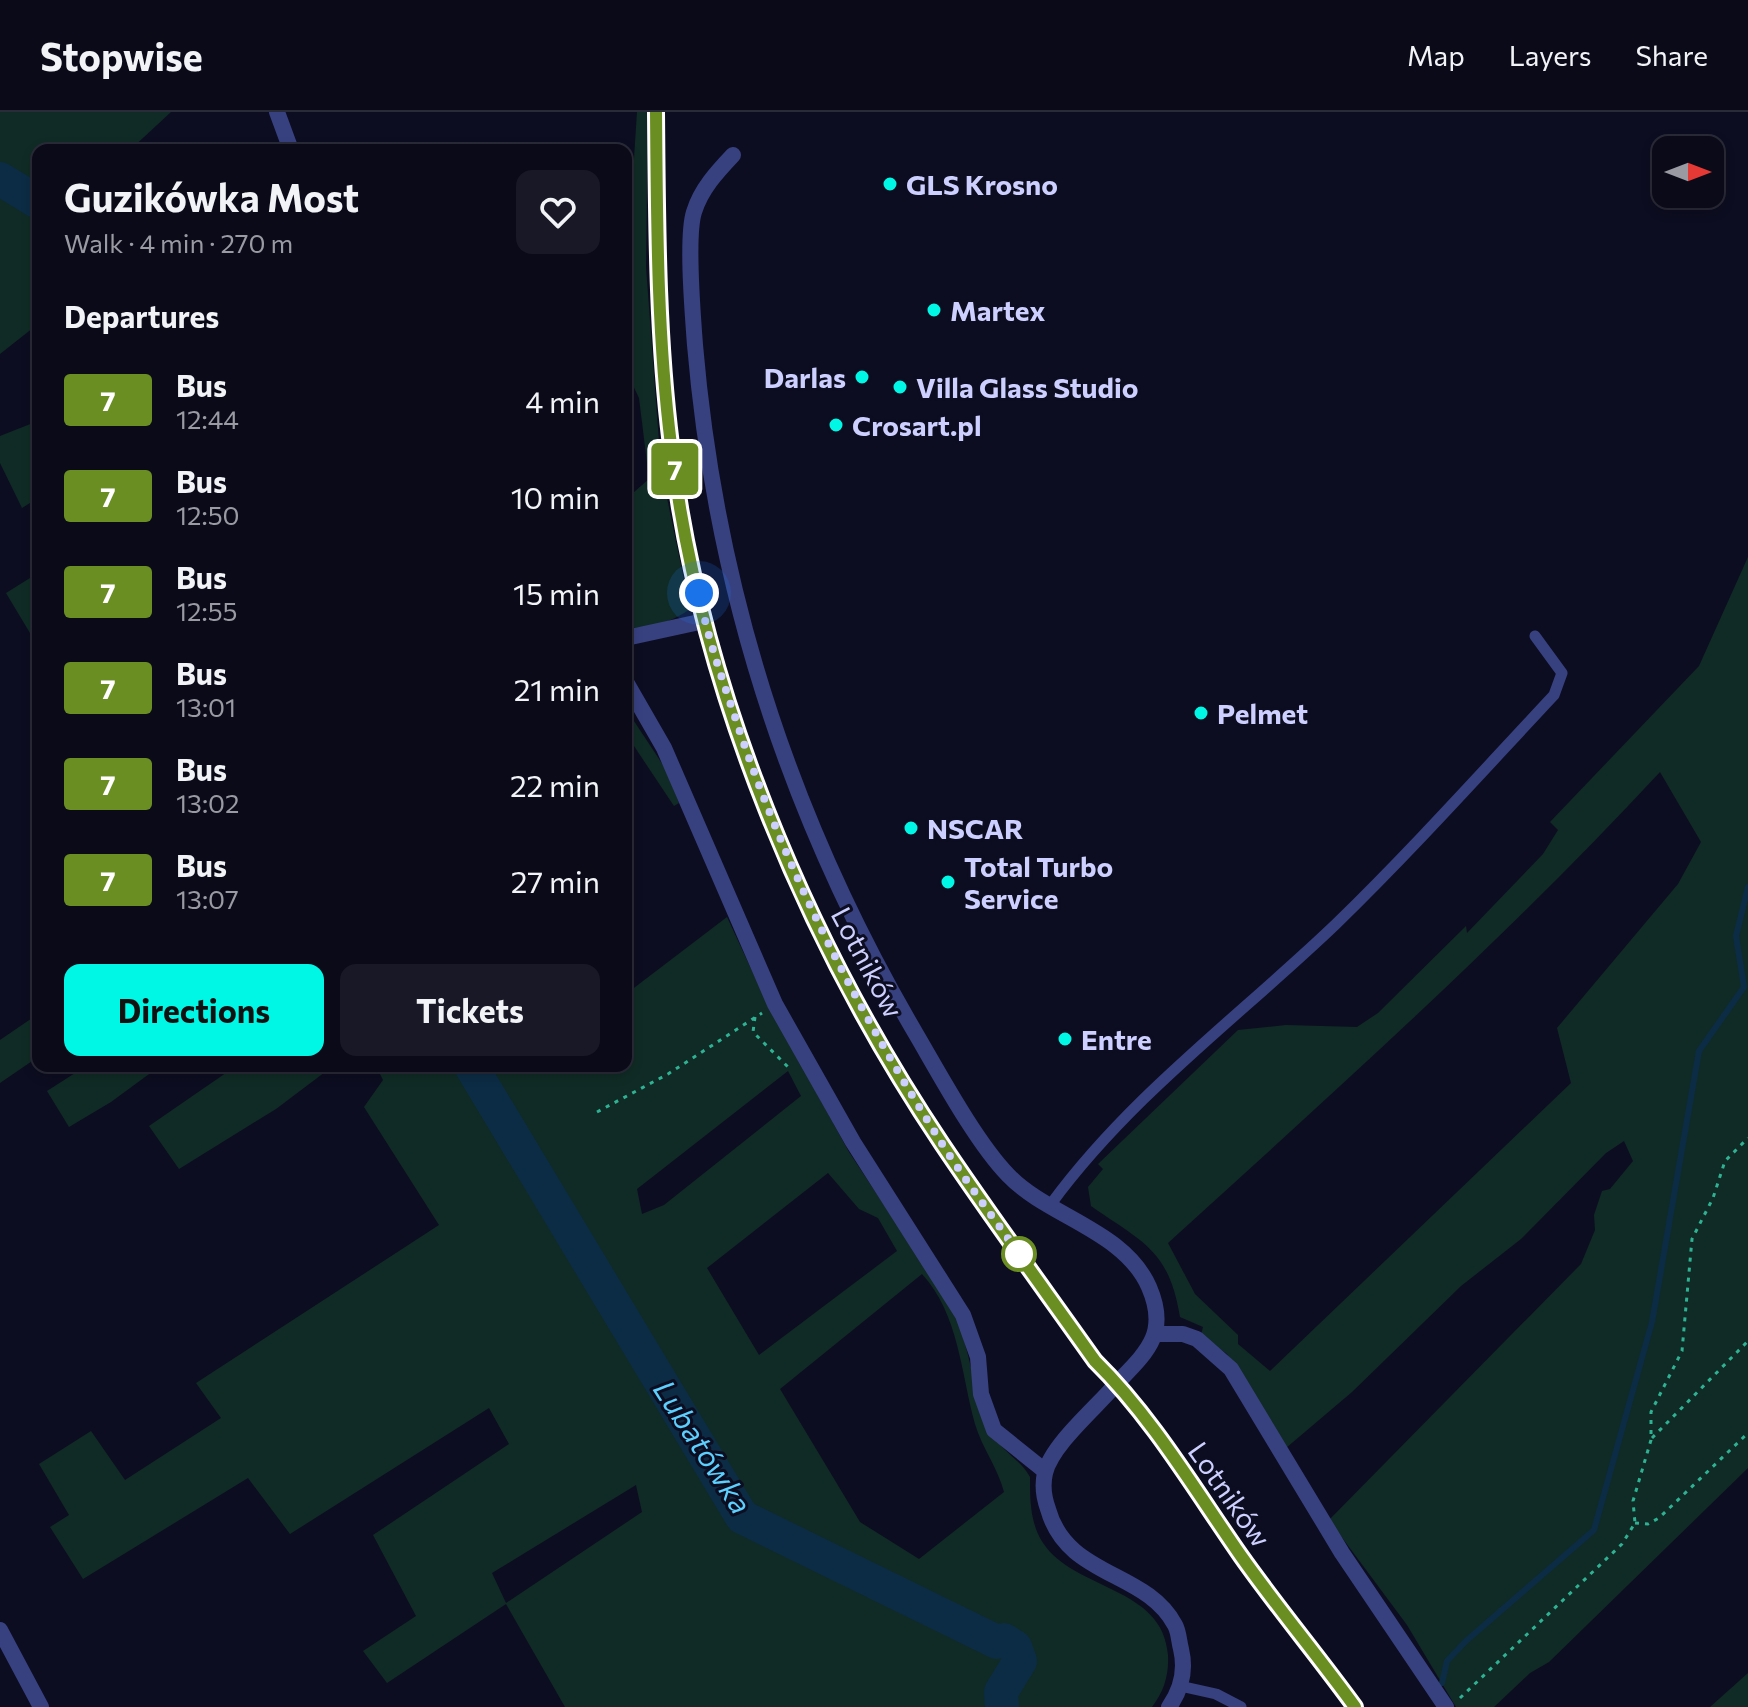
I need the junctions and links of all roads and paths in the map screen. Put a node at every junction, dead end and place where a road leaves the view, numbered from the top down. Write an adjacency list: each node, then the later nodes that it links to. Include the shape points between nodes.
1 (277, 112): 3 (street)
2 (656, 112): 5 (street, Lotników, via 659,329 671,448)
3 (289, 144)
4 (733, 155): 12 (street, via 708,182 693,214 692,308 700,400 729,560 763,696 822,855 870,956 962,1110 1009,1176)
5 (704, 621): 7 (street); 15 (street, Lotników, via 752,770 801,891 862,1011 940,1142 1095,1361)
6 (1535, 636): 12 (lane, via 1562,673 1554,695 1340,925 1123,1118)
7 (632, 637)
8 (632, 692): 9 (street, via 664,748)
9 (775, 1004): 10 (path, via 668,1074); 18 (street, via 853,1142 963,1315 994,1430)
10 (597, 1112)
11 (1748, 1138): 17 (path, via 1725,1161 1692,1239 1682,1351 1651,1412)
12 (1051, 1204): 13 (street, via 1132,1258 1150,1288)
13 (1157, 1334): 15 (street); 26 (street, via 1197,1339 1231,1369 1311,1505)
14 (1748, 1341): 17 (path)
15 (1117, 1383): 18 (street, via 1065,1439); 25 (street, Lotników)
16 (1748, 1433): 19 (path, via 1659,1518)
17 (1651, 1440): 19 (path, via 1633,1501)
18 (1045, 1471): 21 (street, via 1043,1493 1052,1525 1068,1547 1140,1590 1175,1626 1183,1656)
19 (1635, 1523): 26 (path, via 1622,1544)
20 (0, 1630): 22 (street)
21 (1180, 1686): 23 (street); 24 (lane, via 1216,1694)
22 (41, 1707)
23 (1169, 1707)
24 (1241, 1707)
25 (1355, 1707)
26 (1449, 1707)

